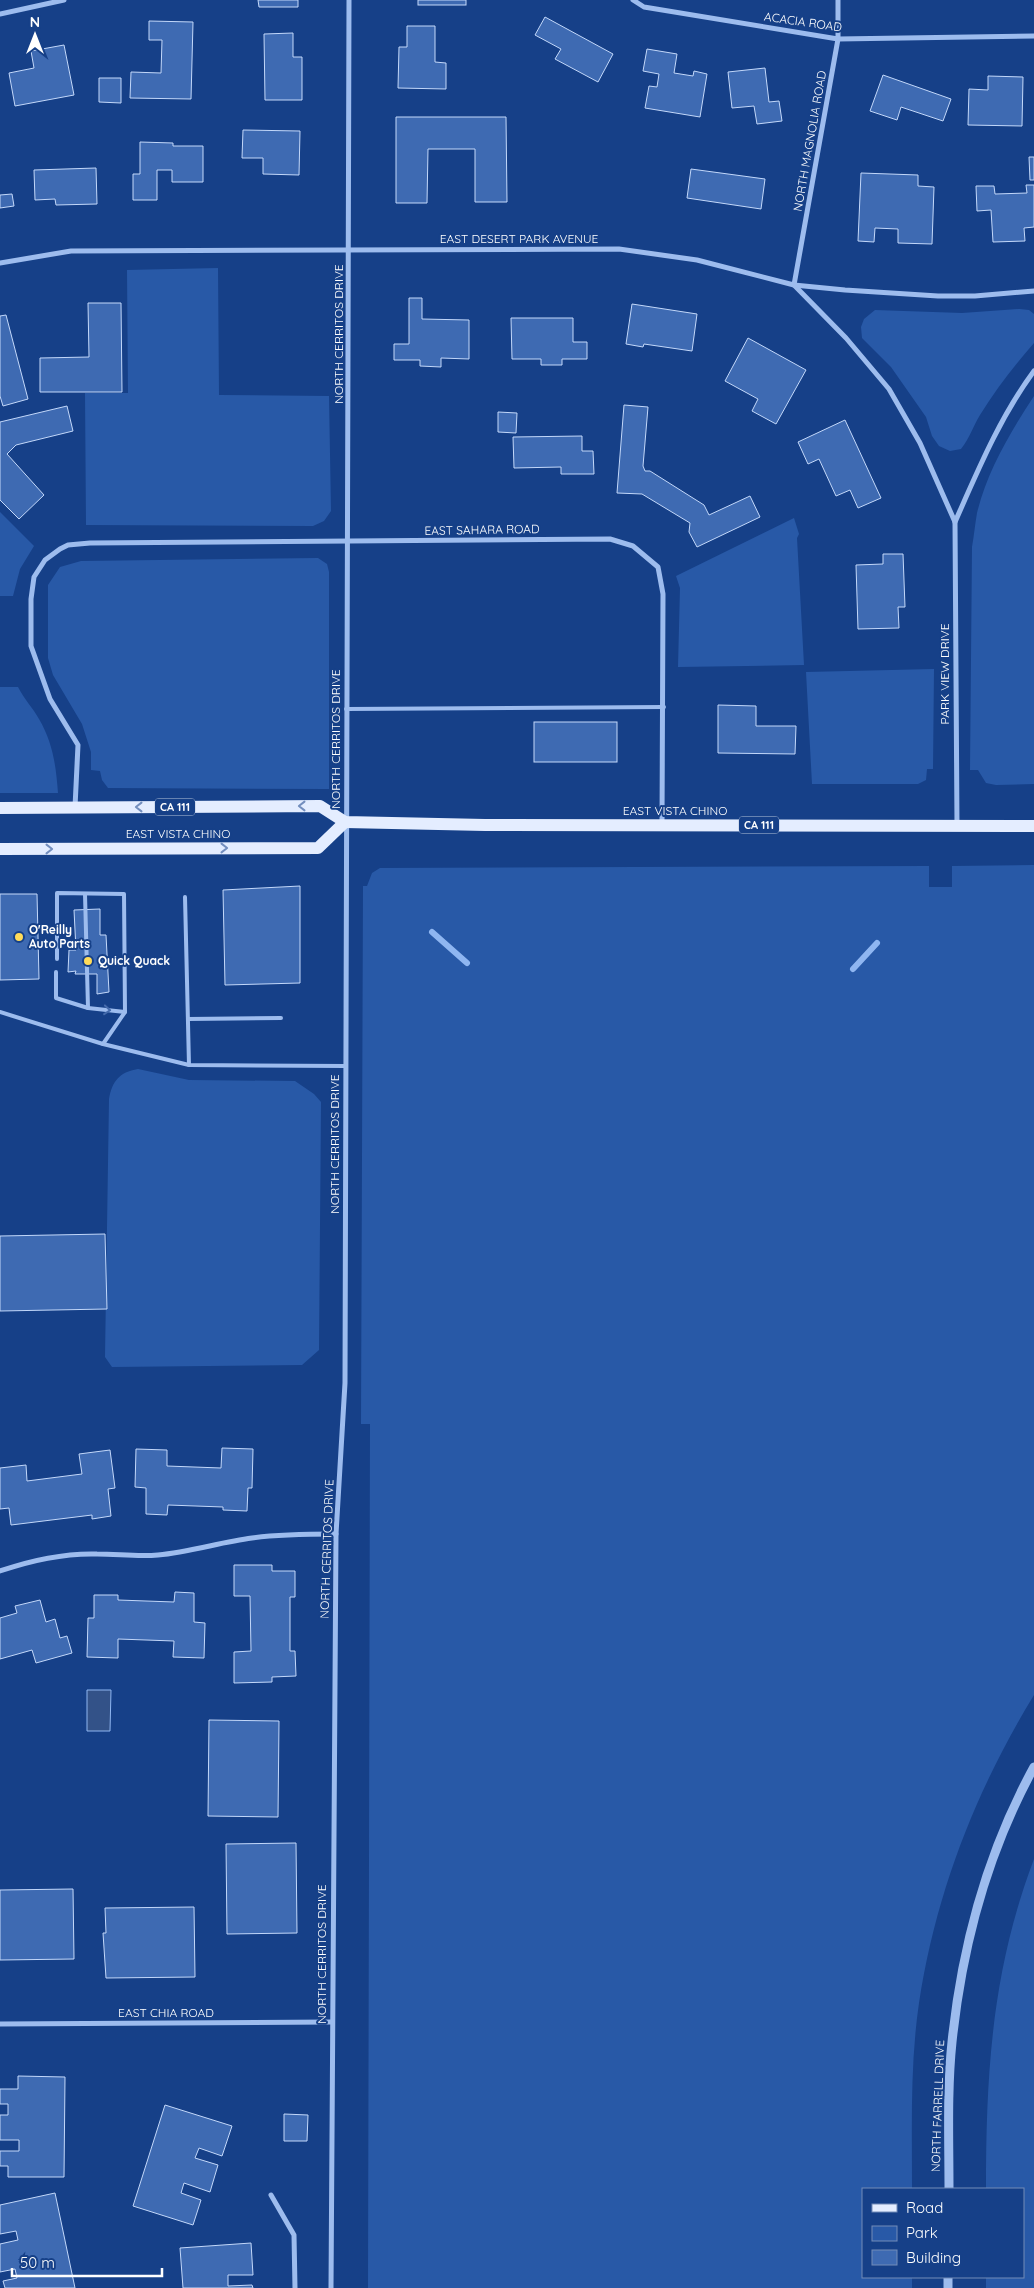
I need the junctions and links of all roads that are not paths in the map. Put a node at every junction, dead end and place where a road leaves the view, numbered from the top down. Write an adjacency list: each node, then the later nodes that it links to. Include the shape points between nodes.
1 (64, 0): 5 (street)
2 (349, 0): 8 (street, NORTH CERRITOS DRIVE)
3 (633, 0): 7 (street, ACACIA ROAD, via 644,7)
4 (838, 0): 7 (street, NORTH MAGNOLIA ROAD)
5 (0, 14)
6 (1034, 36): 7 (street, ACACIA ROAD)
7 (838, 39): 10 (street, NORTH MAGNOLIA ROAD)
8 (349, 250): 9 (street, EAST DESERT PARK AVENUE, via 71,251); 10 (street, EAST DESERT PARK AVENUE, via 619,249 698,260); 14 (street, NORTH CERRITOS DRIVE)
9 (0, 263)
10 (794, 285): 11 (street, EAST DESERT PARK AVENUE, via 896,295 975,296); 13 (street, PARK VIEW DRIVE, via 846,338 888,389 920,443)
11 (1034, 291)
12 (1034, 371): 13 (street, PARK VIEW DRIVE, via 1017,394 992,440)
13 (955, 522): 21 (street, PARK VIEW DRIVE)
14 (348, 541): 15 (street, EAST SAHARA ROAD, via 610,539 633,546 658,568 663,594); 16 (street, NORTH CERRITOS DRIVE); 18 (street, EAST SAHARA ROAD, via 80,543 60,549 45,560 38,568 32,588 30,646 50,699 78,745)
15 (664, 707): 16 (lane); 20 (street, EAST SAHARA ROAD)
16 (346, 709): 19 (street, NORTH CERRITOS DRIVE)
17 (0, 808): 18 (main road, CA 111)
18 (74, 808): 19 (main road, CA 111, one-way to 18, via 320,806)
19 (346, 822): 20 (main road, EAST VISTA CHINO / CA 111); 23 (main road, EAST VISTA CHINO, one-way to 19, via 318,848); 35 (street, NORTH CERRITOS DRIVE)
20 (662, 825): 21 (main road, EAST VISTA CHINO / CA 111)
21 (957, 826): 22 (main road, EAST VISTA CHINO / CA 111)
22 (1034, 826)
23 (0, 849)
24 (85, 894): 26 (lane, via 57,893); 28 (lane); 30 (lane, via 124,894)
25 (185, 897): 32 (lane)
26 (56, 959)
27 (56, 972): 28 (lane, via 56,998)
28 (88, 1008): 30 (lane, one-way to 30)
29 (0, 1012): 33 (lane)
30 (125, 1012): 33 (lane)
31 (281, 1018): 32 (lane)
32 (188, 1019): 34 (lane)
33 (103, 1044): 34 (lane)
34 (189, 1065): 35 (lane)
35 (346, 1066): 36 (street, NORTH CERRITOS DRIVE, via 345,1383)
36 (336, 1534): 37 (street, via 252,1538 160,1555 58,1556); 39 (street, NORTH CERRITOS DRIVE)
37 (0, 1571)
38 (1034, 1767): 41 (street, NORTH FARRELL DRIVE, via 992,1860 966,1951 952,2042)
39 (332, 2022): 40 (street, EAST CHIA ROAD); 44 (street, NORTH CERRITOS DRIVE)
40 (0, 2024)
41 (949, 2188)
42 (271, 2195): 43 (street, via 294,2235)
43 (295, 2288)
44 (331, 2288)

